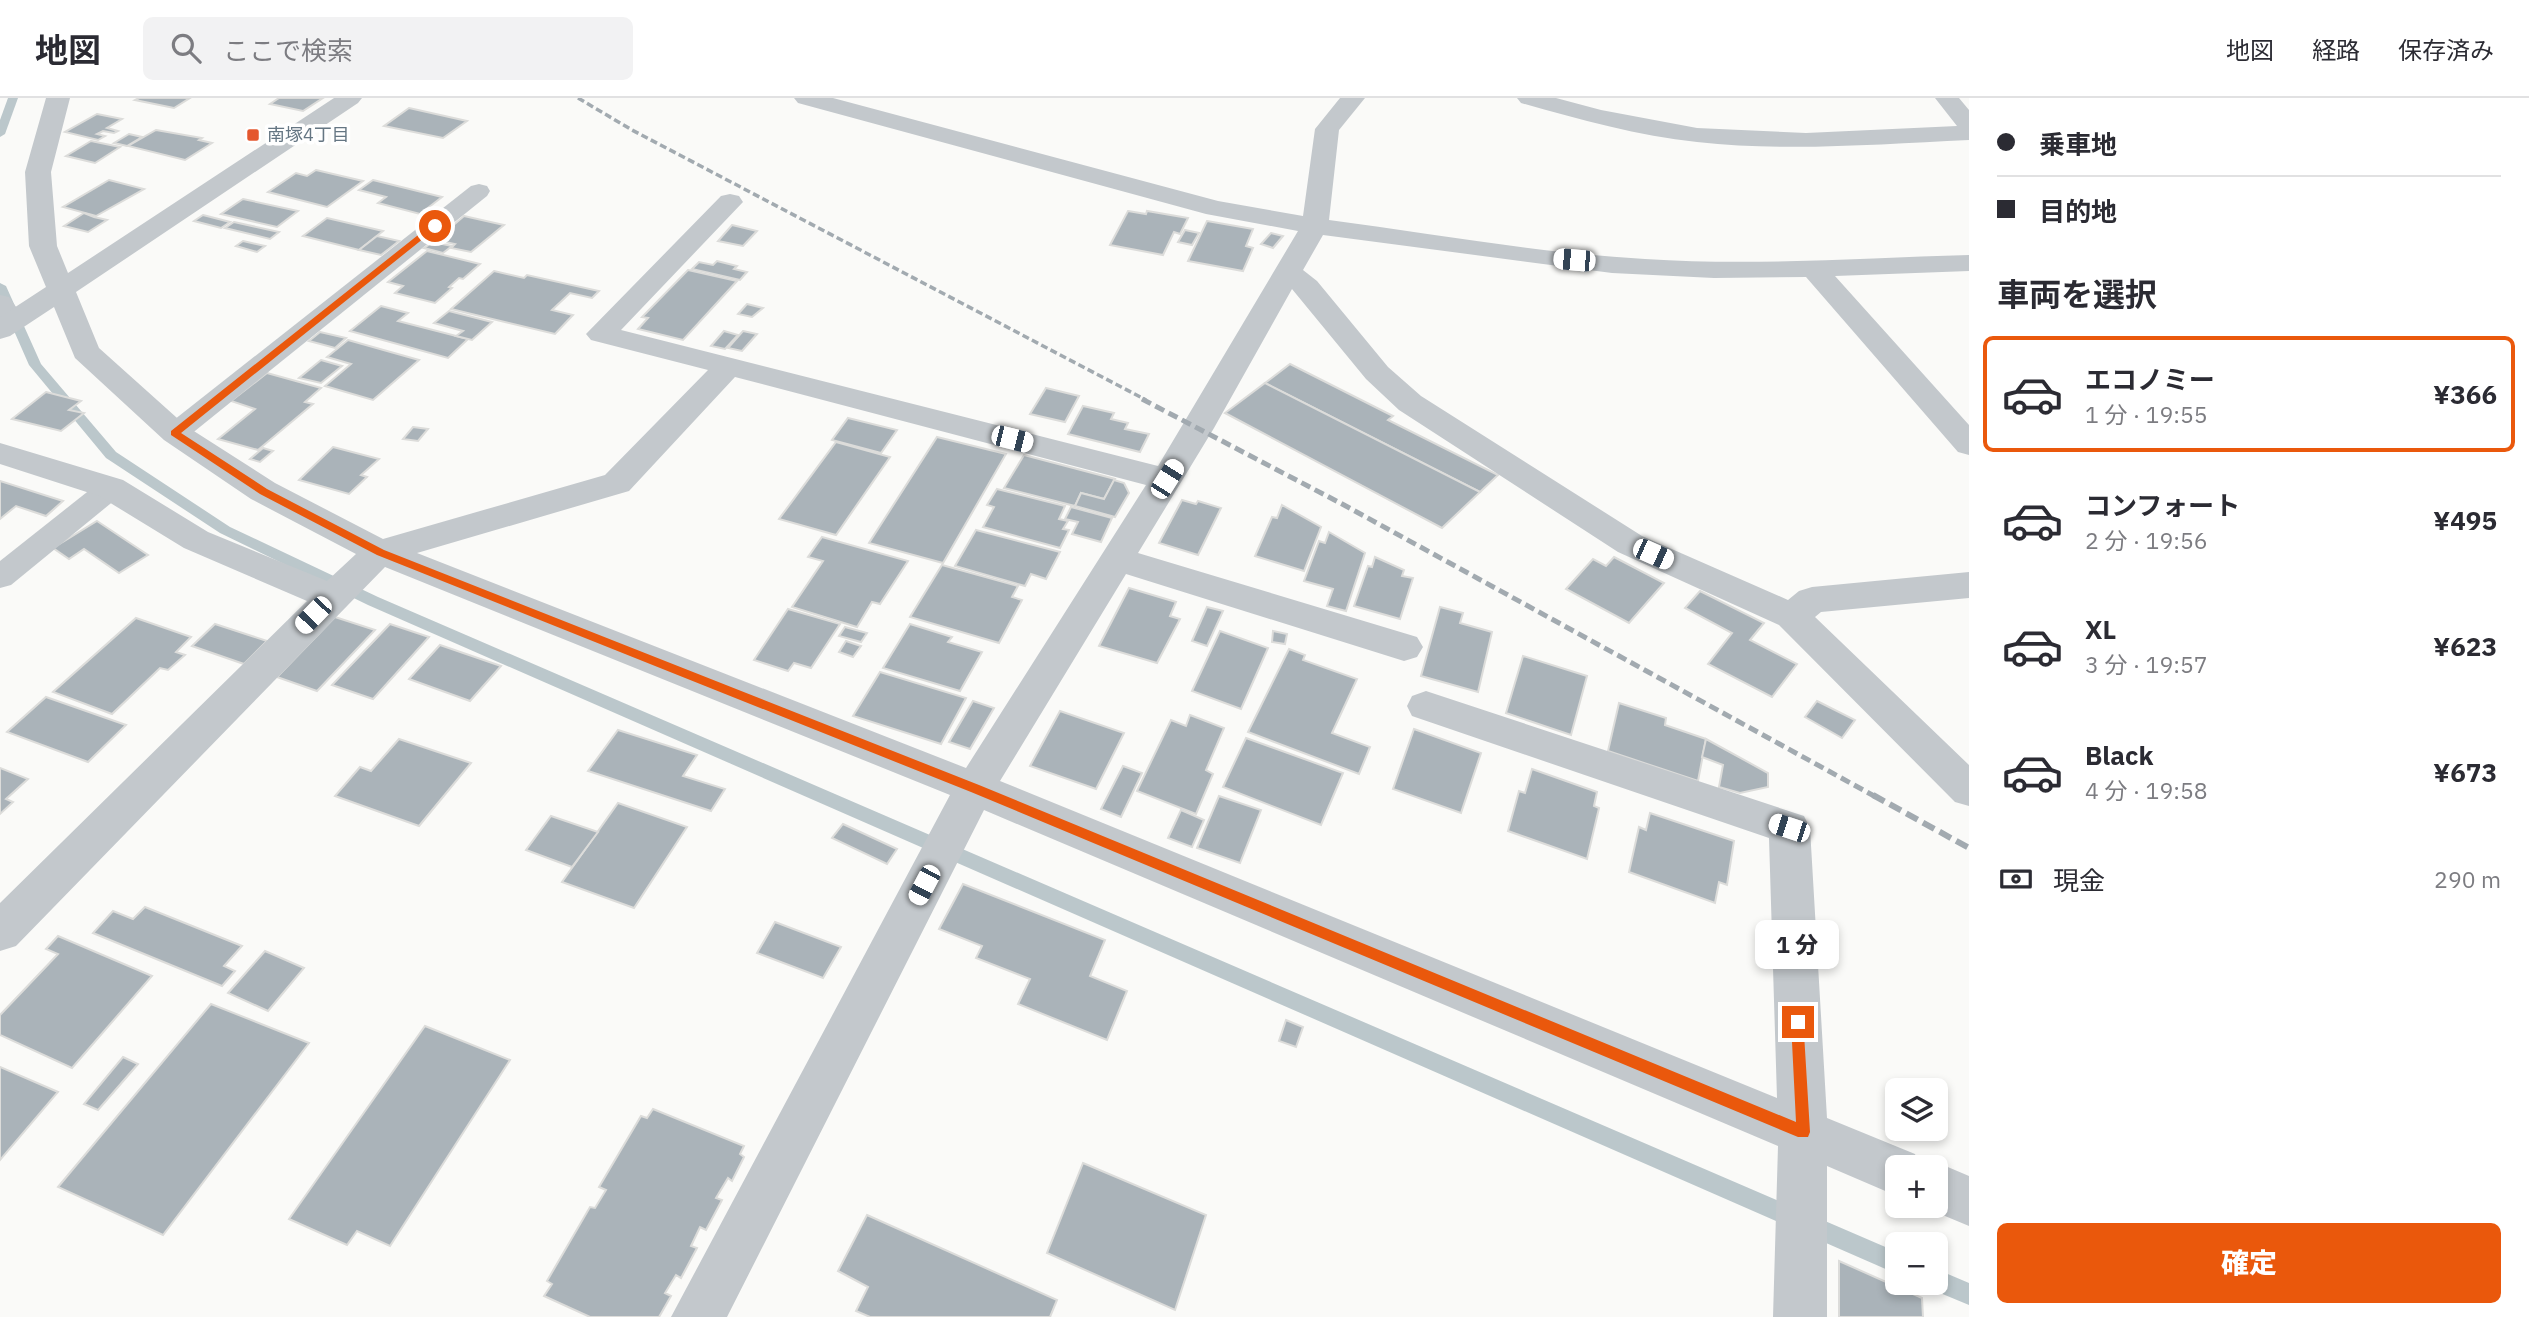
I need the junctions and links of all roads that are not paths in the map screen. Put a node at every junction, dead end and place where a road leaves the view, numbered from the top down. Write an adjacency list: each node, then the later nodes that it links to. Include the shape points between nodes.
1 (58, 98): 15 (street, via 38,172 43,246)
2 (350, 98): 15 (street)
3 (1353, 98): 11 (street, via 1327,129)
4 (1529, 98): 8 (street, via 1697,135 1806,140)
5 (1947, 98): 7 (street)
6 (824, 100): 11 (street, via 1216,208)
7 (1969, 125)
8 (1969, 133)
9 (479, 191): 18 (lane)
10 (730, 202): 17 (street, via 601,334)
11 (1315, 225): 13 (street, via 1524,255 1676,269); 14 (street)
12 (1969, 263): 13 (street)
13 (1814, 269): 19 (street)
14 (1288, 272): 21 (street); 28 (street, via 1307,287 1377,373 1410,403 1630,544)
15 (60, 290): 16 (street); 18 (street, via 86,352)
16 (4, 318)
17 (729, 366): 21 (street); 23 (street, via 617,483)
18 (175, 433): 23 (street, via 263,491)
19 (1969, 445)
20 (0, 453): 22 (street)
21 (1167, 479): 24 (street)
22 (111, 488): 25 (lane); 27 (street, via 196,540)
23 (380, 552): 27 (street); 31 (street)
24 (1117, 559): 29 (street); 31 (street)
25 (0, 577)
26 (1969, 584): 28 (street, via 1812,600)
27 (332, 597): 33 (street)
28 (1792, 616): 32 (street)
29 (1404, 647)
30 (1426, 706): 34 (street, via 1789,828)
31 (975, 789): 34 (street); 38 (street)
32 (1969, 790)
33 (5, 919)
34 (1803, 1132): 35 (street); 39 (street)
35 (1885, 1166)
36 (1948, 1192): 37 (street)
37 (1969, 1201)
38 (698, 1317)
39 (1800, 1317)

